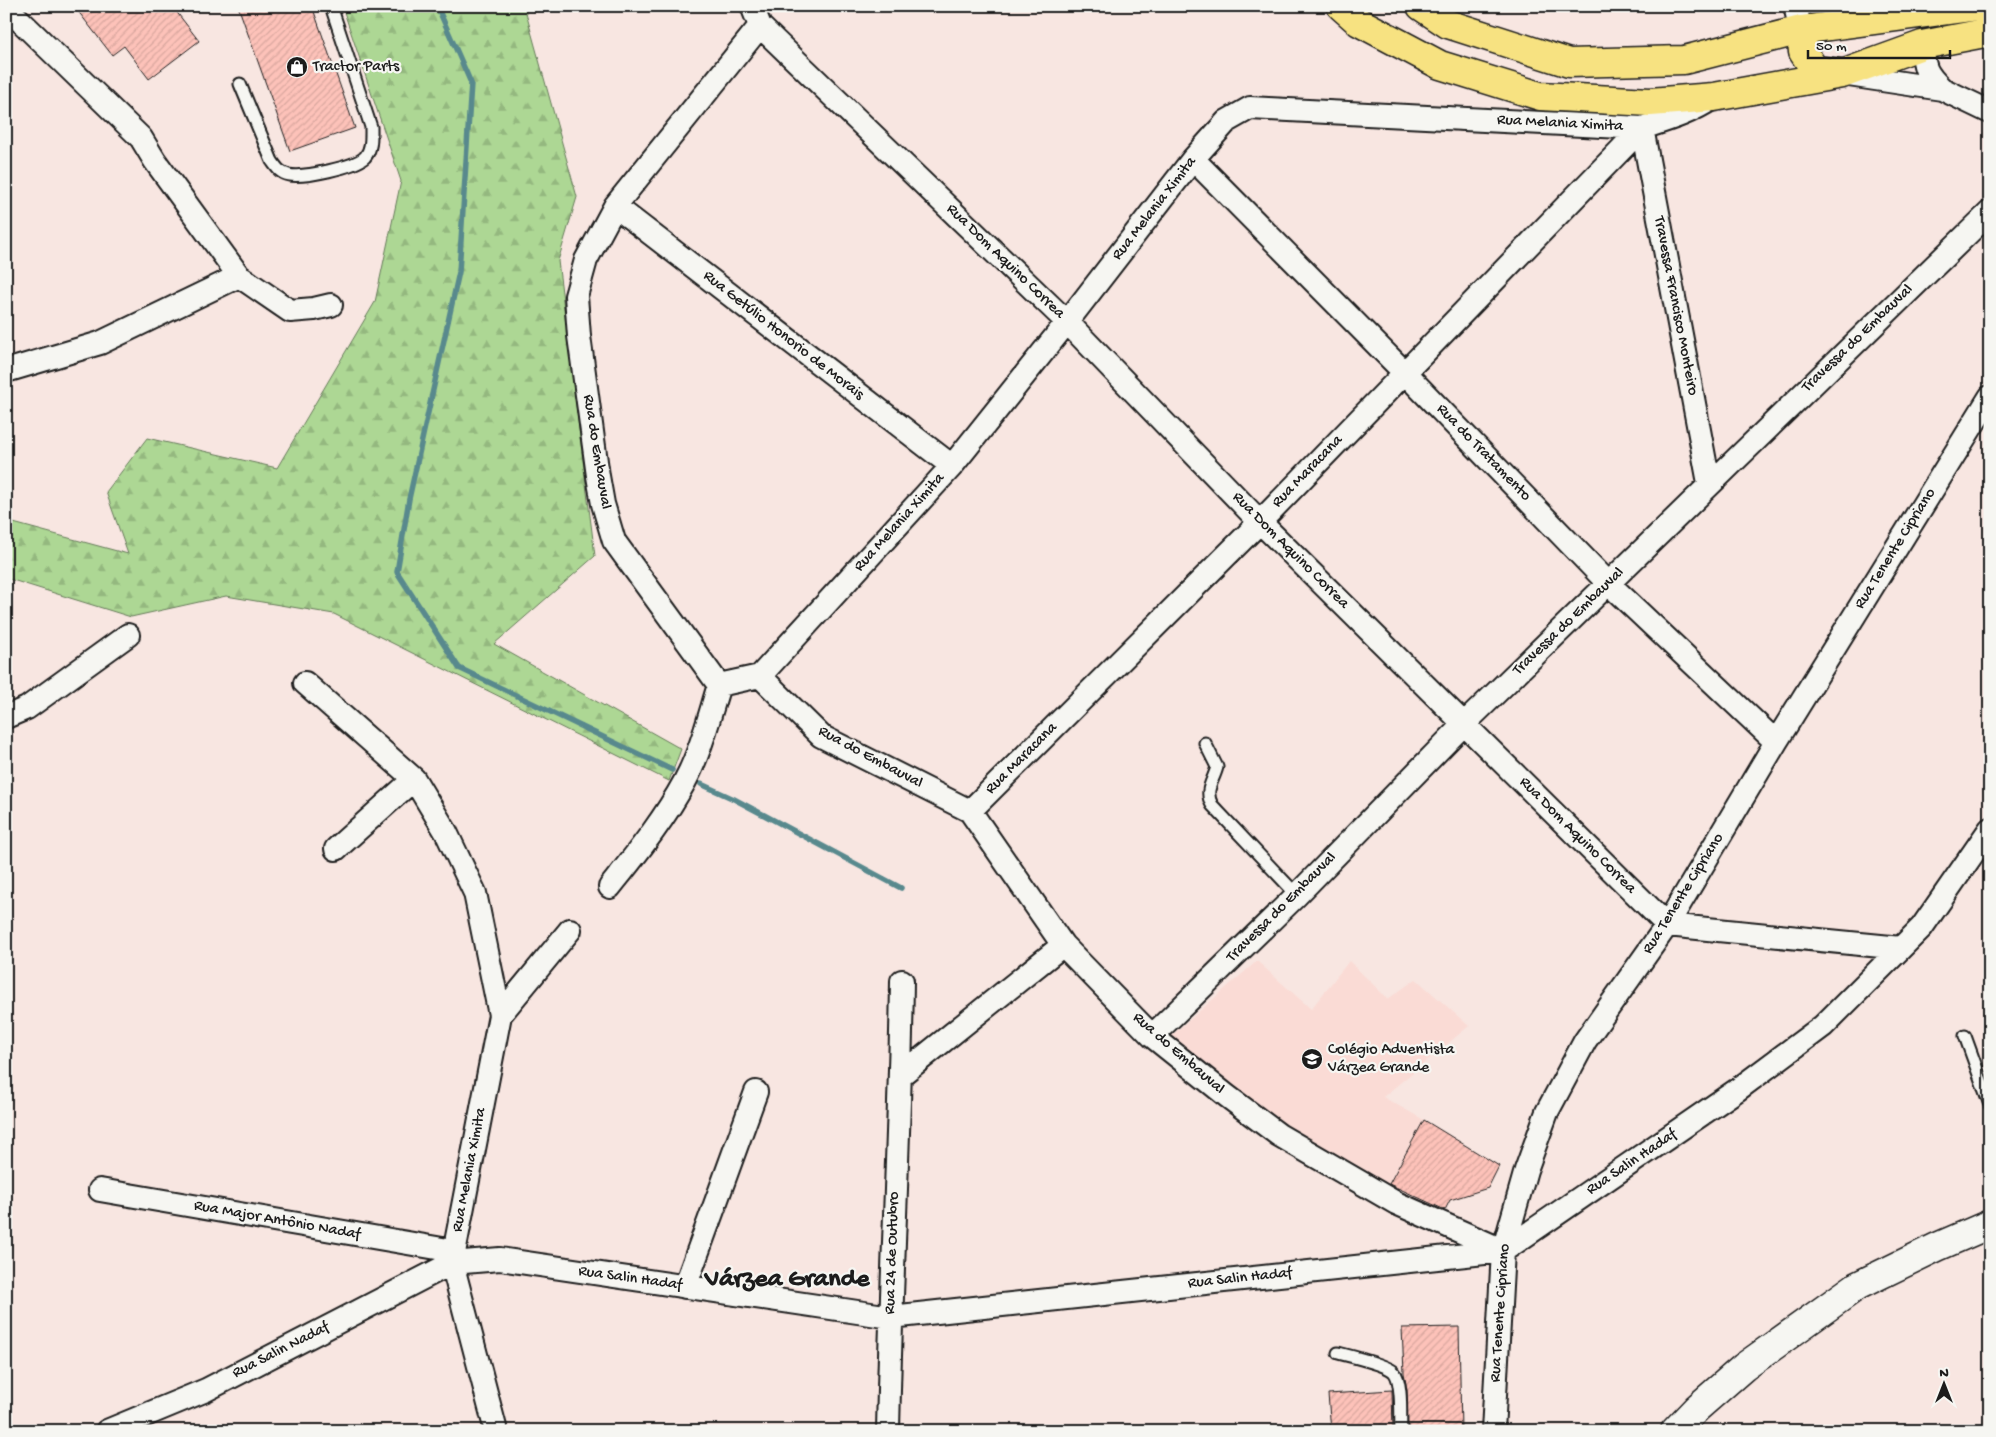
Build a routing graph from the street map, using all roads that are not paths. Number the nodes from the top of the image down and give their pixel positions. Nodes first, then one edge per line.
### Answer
1 (330, 6) edge
2 (1341, 6) edge
3 (1421, 6) edge
4 (1979, 6) edge
5 (6, 8) edge
6 (756, 16) edge
7 (1798, 18) edge
8 (1990, 32) edge
9 (1922, 45) junction
10 (1842, 74) junction
11 (240, 84) dead end
12 (1942, 89) junction
13 (1714, 97) junction
14 (1990, 112) edge
15 (1642, 128) junction
16 (1193, 160) junction
17 (615, 206) junction
18 (1990, 212) edge
19 (239, 276) junction
20 (331, 304) dead end
21 (1067, 322) junction
22 (6, 370) edge
23 (1404, 372) junction
24 (1990, 397) edge
25 (952, 466) junction
26 (1709, 483) junction
27 (1260, 522) junction
28 (1609, 584) junction
29 (128, 635) dead end
30 (760, 676) junction
31 (305, 683) dead end
32 (719, 684) junction
33 (6, 717) edge
34 (1464, 724) junction
35 (1776, 742) junction
36 (1205, 743) dead end
37 (414, 779) junction
38 (970, 811) junction
39 (1990, 829) edge
40 (336, 848) dead end
41 (610, 887) dead end
42 (1297, 895) junction
43 (1667, 926) junction
44 (570, 930) dead end
45 (1064, 945) junction
46 (1901, 948) junction
47 (902, 981) dead end
48 (500, 1015) junction
49 (1152, 1036) junction
50 (1965, 1036) dead end
51 (901, 1075) junction
52 (756, 1092) dead end
53 (1990, 1105) edge
54 (100, 1190) dead end
55 (1990, 1224) edge
56 (1503, 1251) junction
57 (453, 1257) junction
58 (685, 1287) junction
59 (890, 1318) junction
60 (1338, 1353) dead end
61 (107, 1431) edge
62 (496, 1431) edge
63 (888, 1431) edge
64 (1401, 1431) edge
65 (1493, 1431) edge
66 (1675, 1431) edge

1 - 11 lane
2 - 13 main road
3 - 7 main road
4 - 7 main road
5 - 19 street
6 - 17 street, Rua do Embauval
6 - 21 street, Rua Dom Aquino Correa
7 - 10 main road
8 - 9 main road
9 - 10 main road
9 - 12 street
10 - 12 street
10 - 13 main road
12 - 14 street
13 - 15 street, Rua Melania Ximita
15 - 16 street, Rua Melania Ximita
15 - 23 street, Rua Maracana
15 - 26 street, Travessa Francisco Monteiro
16 - 21 street, Rua Melania Ximita
16 - 23 street, Rua do Tratamento
17 - 25 street, Rua Getúlio Honorio de Morais
17 - 32 street, Rua do Embauval
18 - 26 street, Travessa do Embauval
19 - 20 street
19 - 22 street
21 - 25 street, Rua Melania Ximita
21 - 27 street, Rua Dom Aquino Correa
23 - 27 street, Rua Maracana
23 - 28 street, Rua do Tratamento
24 - 35 street, Rua Tenente Cipriano
25 - 30 street, Rua Melania Ximita
26 - 28 street, Travessa do Embauval
27 - 34 street, Rua Dom Aquino Correa
27 - 38 street, Rua Maracana
28 - 34 street, Travessa do Embauval
28 - 35 street, Rua do Tratamento
29 - 33 street
30 - 32 street
30 - 38 street, Rua do Embauval
31 - 37 street
32 - 41 street
34 - 42 street, Travessa do Embauval
34 - 43 street, Rua Dom Aquino Correa
35 - 43 street, Rua Tenente Cipriano
36 - 42 lane
37 - 40 street
37 - 48 street
38 - 45 street, Rua do Embauval
39 - 46 street, Rua Salin Hadaf
42 - 49 street, Travessa do Embauval
43 - 46 street
43 - 56 street, Rua Tenente Cipriano
44 - 48 street, Rua Melania Ximita
45 - 49 street, Rua do Embauval
45 - 51 street
46 - 56 street, Rua Salin Hadaf
47 - 51 street, Rua 24 de Outubro
48 - 57 street, Rua Melania Ximita
49 - 56 street, Rua do Embauval
50 - 53 lane
51 - 59 street, Rua 24 de Outubro
52 - 58 street
54 - 57 street, Rua Major Antônio Nadaf
55 - 66 main road
56 - 59 street, Rua Salin Hadaf
56 - 65 street, Rua Tenente Cipriano
57 - 58 street, Rua Salin Hadaf
57 - 61 street, Rua Salin Nadaf
57 - 62 street, Rua Melania Ximita
58 - 59 street, Rua Salin Hadaf
59 - 63 street, Rua 24 de Outubro
60 - 64 lane

